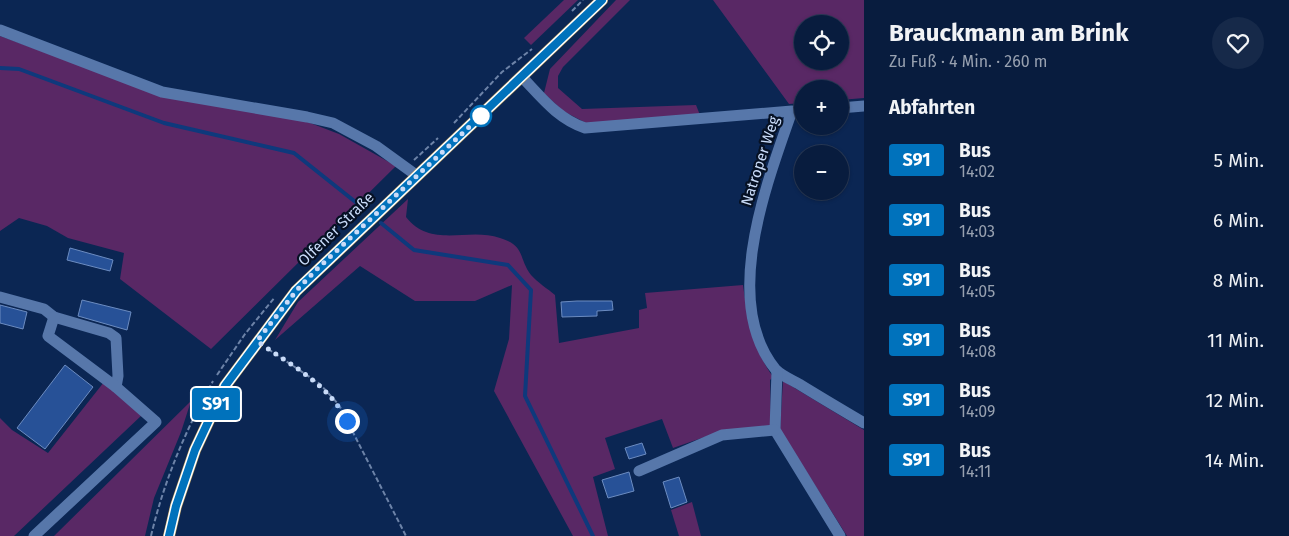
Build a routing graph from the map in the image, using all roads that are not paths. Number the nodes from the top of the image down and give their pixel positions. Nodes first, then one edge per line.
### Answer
1 (602, 0) edge
2 (0, 30) edge
3 (522, 77) junction
4 (864, 106) edge
5 (849, 107) edge
6 (794, 110) edge
7 (794, 118) edge
8 (416, 175) junction
9 (0, 296) edge
10 (54, 316) junction
11 (777, 371) junction
12 (116, 387) junction
13 (864, 423) edge
14 (775, 430) junction
15 (638, 471) dead end
16 (34, 536) edge
17 (169, 536) edge
18 (840, 536) edge

1 - 3 main road, Olfener Straße
2 - 8 street
3 - 6 street, Natroper Weg
3 - 8 main road, Olfener Straße
4 - 5 street
7 - 11 street, Natroper Weg
8 - 17 main road, Olfener Straße
9 - 10 street
10 - 12 street
10 - 12 street
11 - 13 street, Natroper Weg
11 - 14 street
12 - 16 street
14 - 15 street
14 - 18 street

